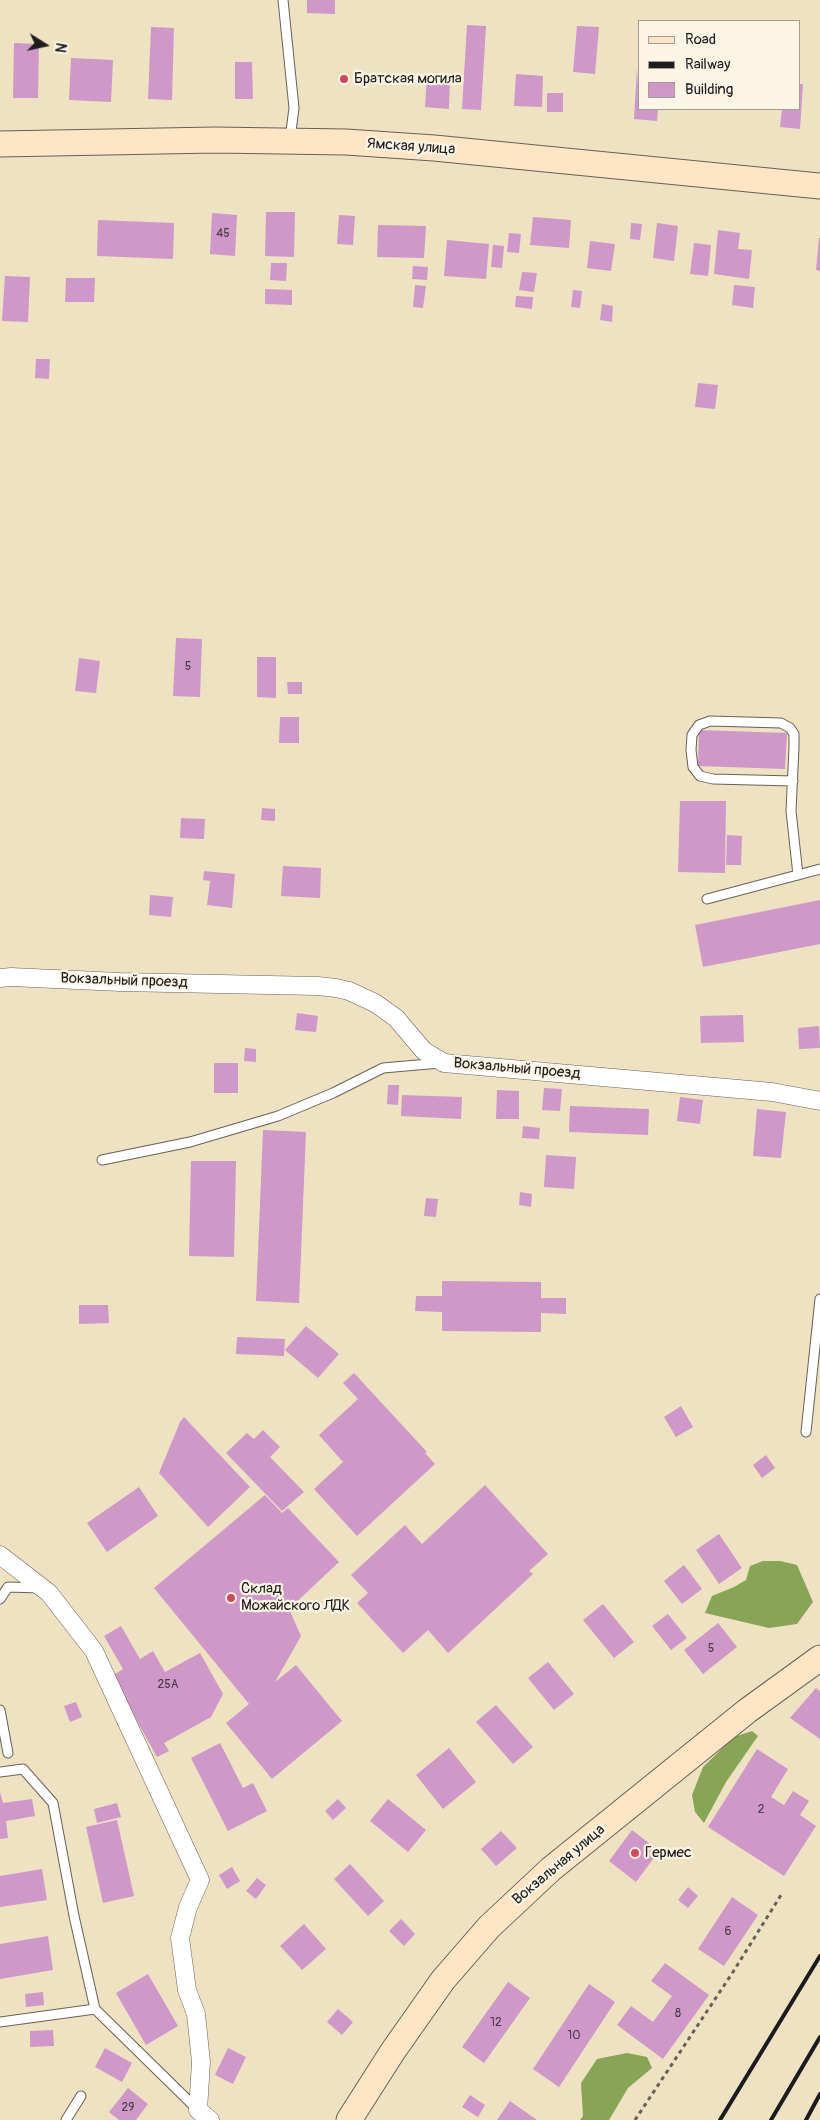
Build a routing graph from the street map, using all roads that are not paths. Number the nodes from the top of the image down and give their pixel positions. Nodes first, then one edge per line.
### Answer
1 (283, 0) edge
2 (290, 140) junction
3 (0, 144) edge
4 (820, 186) edge
5 (793, 781) junction
6 (820, 869) edge
7 (798, 875) junction
8 (707, 899) dead end
9 (0, 978) edge
10 (444, 1063) junction
11 (820, 1100) edge
12 (102, 1160) dead end
13 (820, 1300) edge
14 (806, 1432) dead end
15 (0, 1555) edge
16 (42, 1588) junction
17 (0, 1599) edge
18 (820, 1658) edge
19 (0, 1710) edge
20 (8, 1754) dead end
21 (0, 1772) edge
22 (95, 2009) junction
23 (0, 2022) edge
24 (81, 2096) dead end
25 (204, 2115) edge
26 (66, 2120) edge
27 (349, 2120) edge

1 - 2 lane
2 - 3 main road, Ямская улица
2 - 4 main road, Ямская улица
5 - 5 lane
5 - 7 lane
6 - 7 lane
7 - 8 lane
9 - 10 street, Вокзальный проезд
10 - 11 street, Вокзальный проезд
10 - 12 lane
13 - 14 lane
15 - 16 street
16 - 17 lane
16 - 25 street
18 - 27 main road, Вокзальная улица
19 - 20 lane
21 - 22 lane
22 - 23 lane
22 - 25 lane
24 - 26 lane

